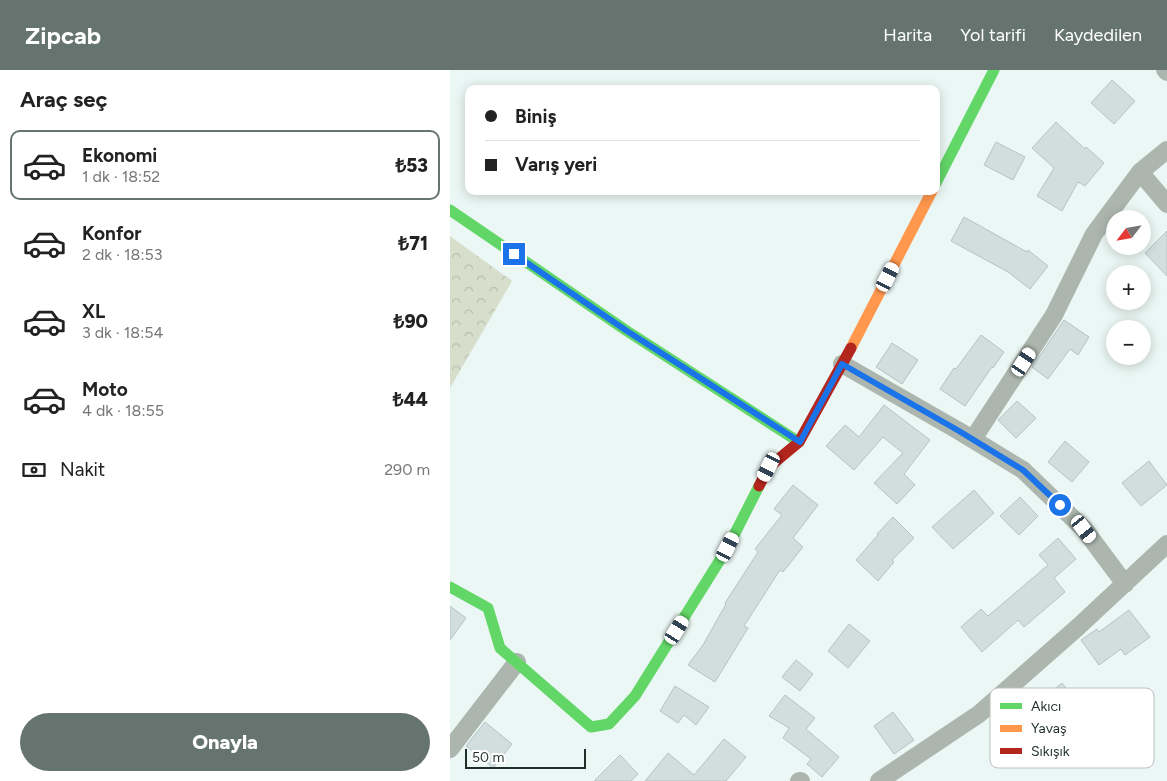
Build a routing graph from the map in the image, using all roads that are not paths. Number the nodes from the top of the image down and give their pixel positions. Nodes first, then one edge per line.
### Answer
1 (994, 70) edge
2 (1167, 150) edge
3 (1140, 172) junction
4 (940, 175) edge
5 (930, 195) edge
6 (1167, 204) edge
7 (450, 210) edge
8 (842, 364) junction
9 (973, 439) junction
10 (800, 442) junction
11 (1167, 544) edge
12 (1125, 584) junction
13 (450, 587) edge
14 (517, 662) junction
15 (1009, 688) edge
16 (990, 704) edge
17 (450, 749) edge
18 (879, 781) edge

1 - 4 street
2 - 3 street
3 - 6 street
3 - 9 street
5 - 8 street
7 - 10 street
8 - 9 street
8 - 10 street
9 - 12 street
10 - 14 street
11 - 12 street
12 - 15 street
13 - 14 street
14 - 17 street
16 - 18 street

